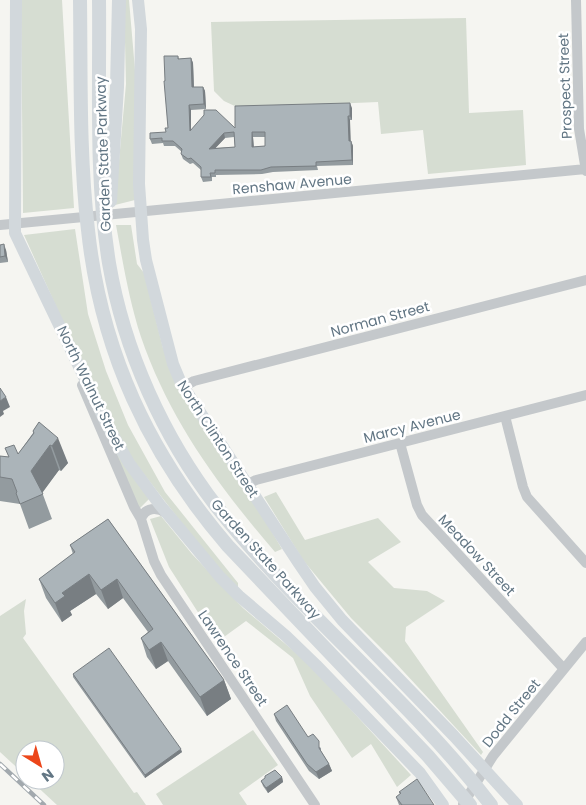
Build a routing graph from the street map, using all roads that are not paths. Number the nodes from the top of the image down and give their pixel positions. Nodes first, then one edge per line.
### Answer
1 (16, 0) edge
2 (71, 0) edge
3 (80, 0) edge
4 (99, 0) edge
5 (119, 0) edge
6 (138, 0) edge
7 (144, 0) edge
8 (576, 0) edge
9 (581, 17) edge
10 (141, 29) junction
11 (82, 106) junction
12 (583, 138) edge
13 (586, 170) edge
14 (140, 212) junction
15 (14, 224) junction
16 (0, 225) edge
17 (107, 249) junction
18 (586, 280) edge
19 (60, 327) junction
20 (183, 387) junction
21 (586, 395) edge
22 (504, 416) junction
23 (400, 443) junction
24 (246, 485) junction
25 (166, 514) junction
26 (141, 520) junction
27 (586, 563) edge
28 (586, 642) edge
29 (564, 669) junction
30 (484, 768) junction
31 (488, 800) edge
32 (315, 805) edge
33 (443, 805) edge
34 (462, 805) edge
35 (470, 805) edge
36 (517, 805) edge

1 - 15 main road, North Walnut Street
2 - 11 highway
3 - 11 highway, Garden State Parkway
4 - 17 highway, Garden State Parkway
5 - 17 highway
6 - 10 main road
7 - 10 street, North Clinton Street
8 - 9 street, Prospect Street
9 - 12 street, Prospect Street
10 - 14 main road, North Clinton Street
11 - 35 highway, Garden State Parkway
12 - 13 street, Prospect Street
13 - 14 street, Renshaw Avenue
14 - 15 street, Renshaw Avenue
14 - 20 main road, North Clinton Street
15 - 16 street, Renshaw Avenue
15 - 19 main road, North Walnut Street
17 - 31 highway, Garden State Parkway
18 - 20 street, Norman Street
19 - 25 main road, North Walnut Street
19 - 26 street, Lawrence Street
20 - 24 main road, North Clinton Street
21 - 22 street, Marcy Avenue
22 - 23 street, Marcy Avenue
22 - 27 street
23 - 24 street, Marcy Avenue
23 - 29 street, Meadow Street
24 - 30 main road, North Clinton Street
25 - 26 street
25 - 33 main road, North Walnut Street
26 - 32 street, Lawrence Street
28 - 29 street, Dodd Street
29 - 30 street, Dodd Street
30 - 34 street, Dodd Street
30 - 36 main road, North Clinton Street

